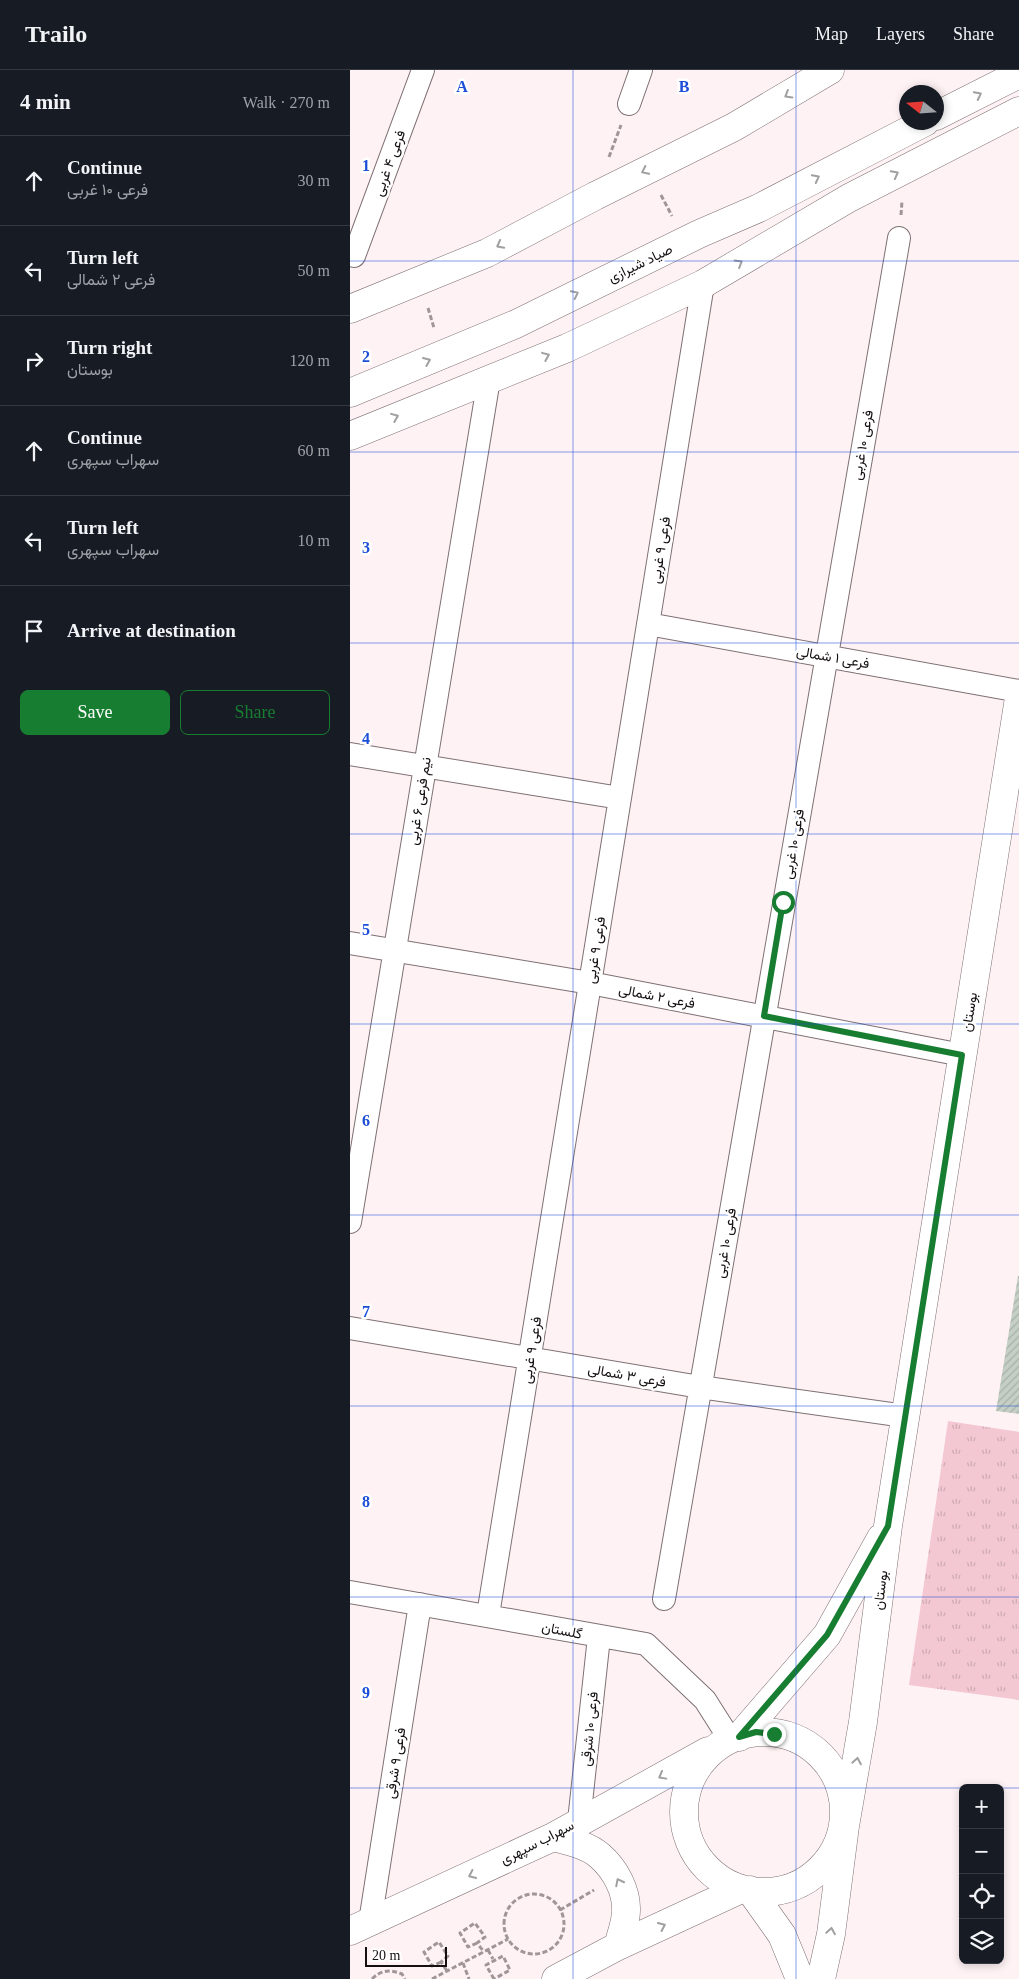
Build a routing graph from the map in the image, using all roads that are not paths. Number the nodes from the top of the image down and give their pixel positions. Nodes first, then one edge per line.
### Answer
1 (423, 70) edge
2 (641, 70) edge
3 (830, 70) edge
4 (1019, 74) edge
5 (629, 104) road end
6 (1019, 110) edge
7 (944, 112) edge
8 (909, 130) edge
9 (898, 136) junction
10 (849, 198) junction
11 (759, 208) junction
12 (899, 238) dead end
13 (354, 256) dead end
14 (703, 284) junction
15 (350, 309) edge
16 (489, 380) junction
17 (350, 393) edge
18 (350, 436) edge
19 (648, 624) junction
20 (825, 656) junction
21 (1019, 691) edge
22 (1019, 698) edge
23 (350, 754) edge
24 (425, 766) junction
25 (620, 798) junction
26 (350, 943) edge
27 (395, 951) junction
28 (590, 983) junction
29 (764, 1016) junction
30 (962, 1055) junction
31 (350, 1222) edge
32 (350, 1328) edge
33 (529, 1358) junction
34 (700, 1387) junction
35 (905, 1416) junction
36 (888, 1526) junction
37 (350, 1592) edge
38 (664, 1599) dead end
39 (420, 1604) junction
40 (488, 1615) junction
41 (599, 1637) junction
42 (730, 1741) junction
43 (579, 1820) junction
44 (845, 1826) junction
45 (553, 1837) junction
46 (745, 1890) junction
47 (360, 1927) edge
48 (618, 1946) junction
49 (580, 1972) edge
50 (556, 1979) edge
51 (800, 1979) edge
52 (821, 1979) edge

1 - 13 street, فرعی ۴ غربی
2 - 5 street
3 -> 15 main road
7 -> 4 main road
10 -> 6 main road
8 - 9 main road, صیاد شیرازی
9 - 10 main road
11 -> 9 main road, صیاد شیرازی
10 - 11 main road
14 -> 10 main road
17 -> 11 main road, صیاد شیرازی
12 - 20 street, فرعی ۱۰ غربی
16 -> 14 main road
14 - 19 street, فرعی ۹ غربی
18 -> 16 main road
16 - 24 street, نیم فرعی ۶ غربی
19 - 20 street, فرعی ۱ شمالی
19 - 25 street, فرعی ۹ غربی
20 - 21 street, فرعی ۱ شمالی
20 - 29 street, فرعی ۱۰ غربی
22 - 30 main road, بوستان
23 - 24 street
24 - 25 street
24 - 27 street, نیم فرعی ۶ غربی
25 - 28 street, فرعی ۹ غربی
26 - 27 street, فرعی ۲ شمالی
27 - 28 street, فرعی ۲ شمالی
27 - 31 street, نیم فرعی ۶ غربی
28 - 29 street, فرعی ۲ شمالی
28 - 33 street, فرعی ۹ غربی
29 - 30 street, فرعی ۲ شمالی
29 - 34 street, فرعی ۱۰ غربی
30 - 35 main road, بوستان
32 - 33 street, فرعی ۳ شمالی
33 - 34 street, فرعی ۳ شمالی
33 - 40 street, فرعی ۹ غربی
34 - 35 street, فرعی ۳ شمالی
34 - 38 street, فرعی ۱۰ غربی
35 - 36 main road, بوستان
36 - 42 main road, سهراب سپهری
44 -> 36 main road, بوستان
37 - 39 street, گلستان
39 - 40 street, گلستان
39 - 47 street, فرعی ۹ شرقی
40 - 41 street, گلستان
41 - 42 street, گلستان
41 - 43 street, فرعی ۱۰ شرقی
42 -> 43 main road, سهراب سپهری
42 - 44 main road, سهراب سپهری
42 - 46 main road, سهراب سپهری
43 - 45 main road, سهراب سپهری
44 - 46 main road, سهراب سپهری
52 -> 44 main road, بوستان
45 -> 47 main road, سهراب سپهری
48 -> 45 main road
48 -> 46 main road, سهراب سپهری
46 - 51 main road
48 - 49 main road, سهراب سپهری
49 - 50 main road, سهراب سپهری

